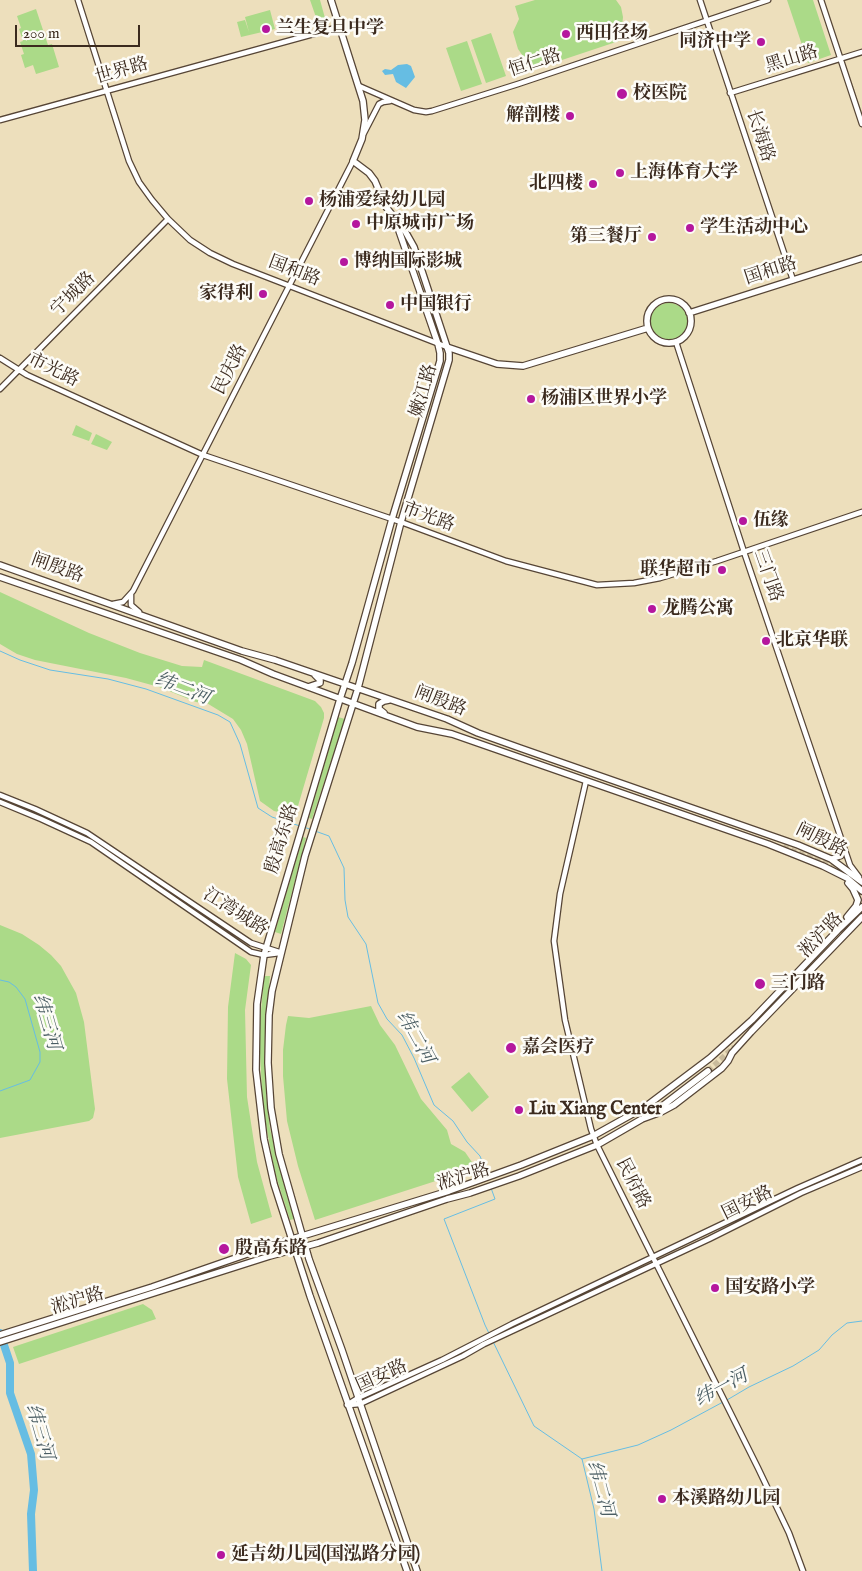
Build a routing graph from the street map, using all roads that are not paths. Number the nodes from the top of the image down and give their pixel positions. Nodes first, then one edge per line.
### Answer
1 (78, 0) edge
2 (331, 0) edge
3 (700, 0) edge
4 (768, 0) edge
5 (821, 0) edge
6 (707, 20) junction
7 (339, 27) junction
8 (862, 52) edge
9 (841, 59) junction
10 (359, 86) junction
11 (108, 90) junction
12 (730, 94) junction
13 (396, 102) junction
14 (0, 120) edge
15 (862, 124) edge
16 (362, 139) junction
17 (352, 161) junction
18 (393, 217) junction
19 (168, 219) junction
20 (862, 258) edge
21 (793, 280) junction
22 (290, 286) junction
23 (690, 314) junction
24 (648, 328) junction
25 (676, 342) junction
26 (438, 344) junction
27 (447, 347) junction
28 (0, 358) edge
29 (18, 370) junction
30 (0, 390) edge
31 (203, 455) junction
32 (862, 512) edge
33 (392, 520) junction
34 (401, 522) junction
35 (744, 552) junction
36 (0, 564) edge
37 (0, 577) edge
38 (133, 591) junction
39 (109, 603) junction
40 (146, 616) junction
41 (307, 671) junction
42 (345, 684) junction
43 (306, 687) junction
44 (358, 688) junction
45 (340, 699) junction
46 (392, 700) junction
47 (353, 704) junction
48 (386, 715) junction
49 (550, 759) junction
50 (552, 770) junction
51 (586, 782) junction
52 (622, 785) junction
53 (0, 795) edge
54 (627, 795) junction
55 (669, 800) junction
56 (0, 802) edge
57 (698, 820) junction
58 (844, 845) junction
59 (831, 859) junction
60 (840, 866) junction
61 (854, 872) junction
62 (839, 874) junction
63 (862, 878) edge
64 (862, 882) edge
65 (862, 891) edge
66 (861, 909) edge
67 (862, 917) edge
68 (838, 930) junction
69 (266, 948) junction
70 (280, 952) junction
71 (264, 955) junction
72 (634, 1114) junction
73 (642, 1119) junction
74 (593, 1136) junction
75 (597, 1145) junction
76 (862, 1160) edge
77 (862, 1167) edge
78 (302, 1236) junction
79 (291, 1239) junction
80 (306, 1246) junction
81 (295, 1249) junction
82 (653, 1257) junction
83 (656, 1263) junction
84 (500, 1333) junction
85 (0, 1335) edge
86 (0, 1342) edge
87 (359, 1401) junction
88 (347, 1405) junction
89 (407, 1571) edge
90 (417, 1571) edge
91 (803, 1571) edge

1 - 11 street, 国和路
2 - 7 main road
3 - 6 street, 长海路
4 - 6 street, 恒仁路
5 - 9 street
6 - 12 street, 长海路
6 - 13 street, 恒仁路
7 - 10 main road
7 - 11 street, 世界路
8 - 9 street, 黑山路
9 - 12 street, 黑山路
9 - 15 street
10 - 13 street, 恒仁路
10 - 16 main road
11 - 14 street, 世界路
11 - 19 street, 国和路
12 - 21 street, 长海路
13 - 16 street
16 - 17 main road
17 - 18 main road, 嫩江路
17 - 22 street, 民庆路
18 - 26 main road, 嫩江路
18 - 27 main road, 嫩江路
19 - 22 street, 国和路
19 - 29 street, 宁城路
20 - 21 main road, 国和路
21 - 23 main road, 国和路
22 - 26 street, 国和路
22 - 31 street, 民庆路
23 - 24 main road
23 - 25 main road
24 - 25 main road
24 - 27 main road, 国和路
25 - 35 street, 三门路
26 - 27 street, 国和路
26 - 33 main road, 嫩江路
27 - 34 main road, 嫩江路
28 - 29 street, 市光路
29 - 30 street, 宁城路
29 - 31 street, 市光路
31 - 33 street, 市光路
31 - 38 street, 民庆路
32 - 35 street, 市光路
33 - 34 street, 市光路
33 - 42 main road, 殷高东路
34 - 35 street, 市光路
34 - 44 main road, 殷高东路
35 - 58 street, 三门路
36 - 39 main road, 闸殷路
37 - 43 main road, 闸殷路
38 - 39 street
38 - 40 street
39 - 40 main road, 闸殷路
40 - 41 main road, 闸殷路
41 - 42 main road, 闸殷路
41 - 43 main road
42 - 44 main road, 闸殷路
42 - 45 main road, 殷高东路
43 - 45 main road, 闸殷路
44 - 46 main road, 闸殷路
44 - 47 main road, 殷高东路
45 - 47 main road, 闸殷路
45 - 69 main road, 殷高东路
46 - 48 main road
46 - 49 main road, 闸殷路
47 - 48 main road, 闸殷路
47 - 70 main road, 殷高东路
48 - 50 main road, 闸殷路
49 - 50 main road
49 - 52 main road, 闸殷路
50 - 51 main road, 闸殷路
51 - 54 main road, 闸殷路
51 - 74 street, 民府路
52 - 54 main road
52 - 55 main road, 闸殷路
53 - 69 street, 江湾城路
54 - 57 main road, 闸殷路
55 - 57 main road
55 - 59 main road, 闸殷路
56 - 71 street, 江湾城路
57 - 62 main road, 闸殷路
58 - 59 street
58 - 61 street, 三门路
59 - 60 main road, 闸殷路
60 - 61 main road
60 - 64 main road, 闸殷路
61 - 63 main road
61 - 64 street, 三门路
62 - 65 main road, 闸殷路
62 - 68 main road
66 - 68 main road, 淞沪路
67 - 73 main road, 淞沪路
68 - 72 main road, 淞沪路
69 - 70 street, 江湾城路
69 - 71 main road, 殷高东路
70 - 71 street, 江湾城路
70 - 78 main road, 殷高东路
71 - 79 main road, 殷高东路
72 - 73 main road
72 - 74 main road, 淞沪路
73 - 75 main road, 淞沪路
74 - 75 street, 民府路
74 - 78 main road, 淞沪路
75 - 80 main road, 淞沪路
75 - 82 street, 民府路
76 - 82 street, 国安路
77 - 83 street, 国安路
78 - 79 main road, 淞沪路
78 - 80 main road, 殷高东路
79 - 81 main road, 殷高东路
79 - 85 main road, 淞沪路
80 - 81 main road, 淞沪路
80 - 87 main road, 殷高东路
81 - 86 main road, 淞沪路
81 - 88 main road, 殷高东路
82 - 83 street, 民府路
82 - 84 street, 国安路
83 - 84 street, 国安路
83 - 91 street, 民府路
84 - 87 street, 国安路
87 - 88 street, 国安路
87 - 90 main road, 殷高东路
88 - 89 main road, 殷高东路

